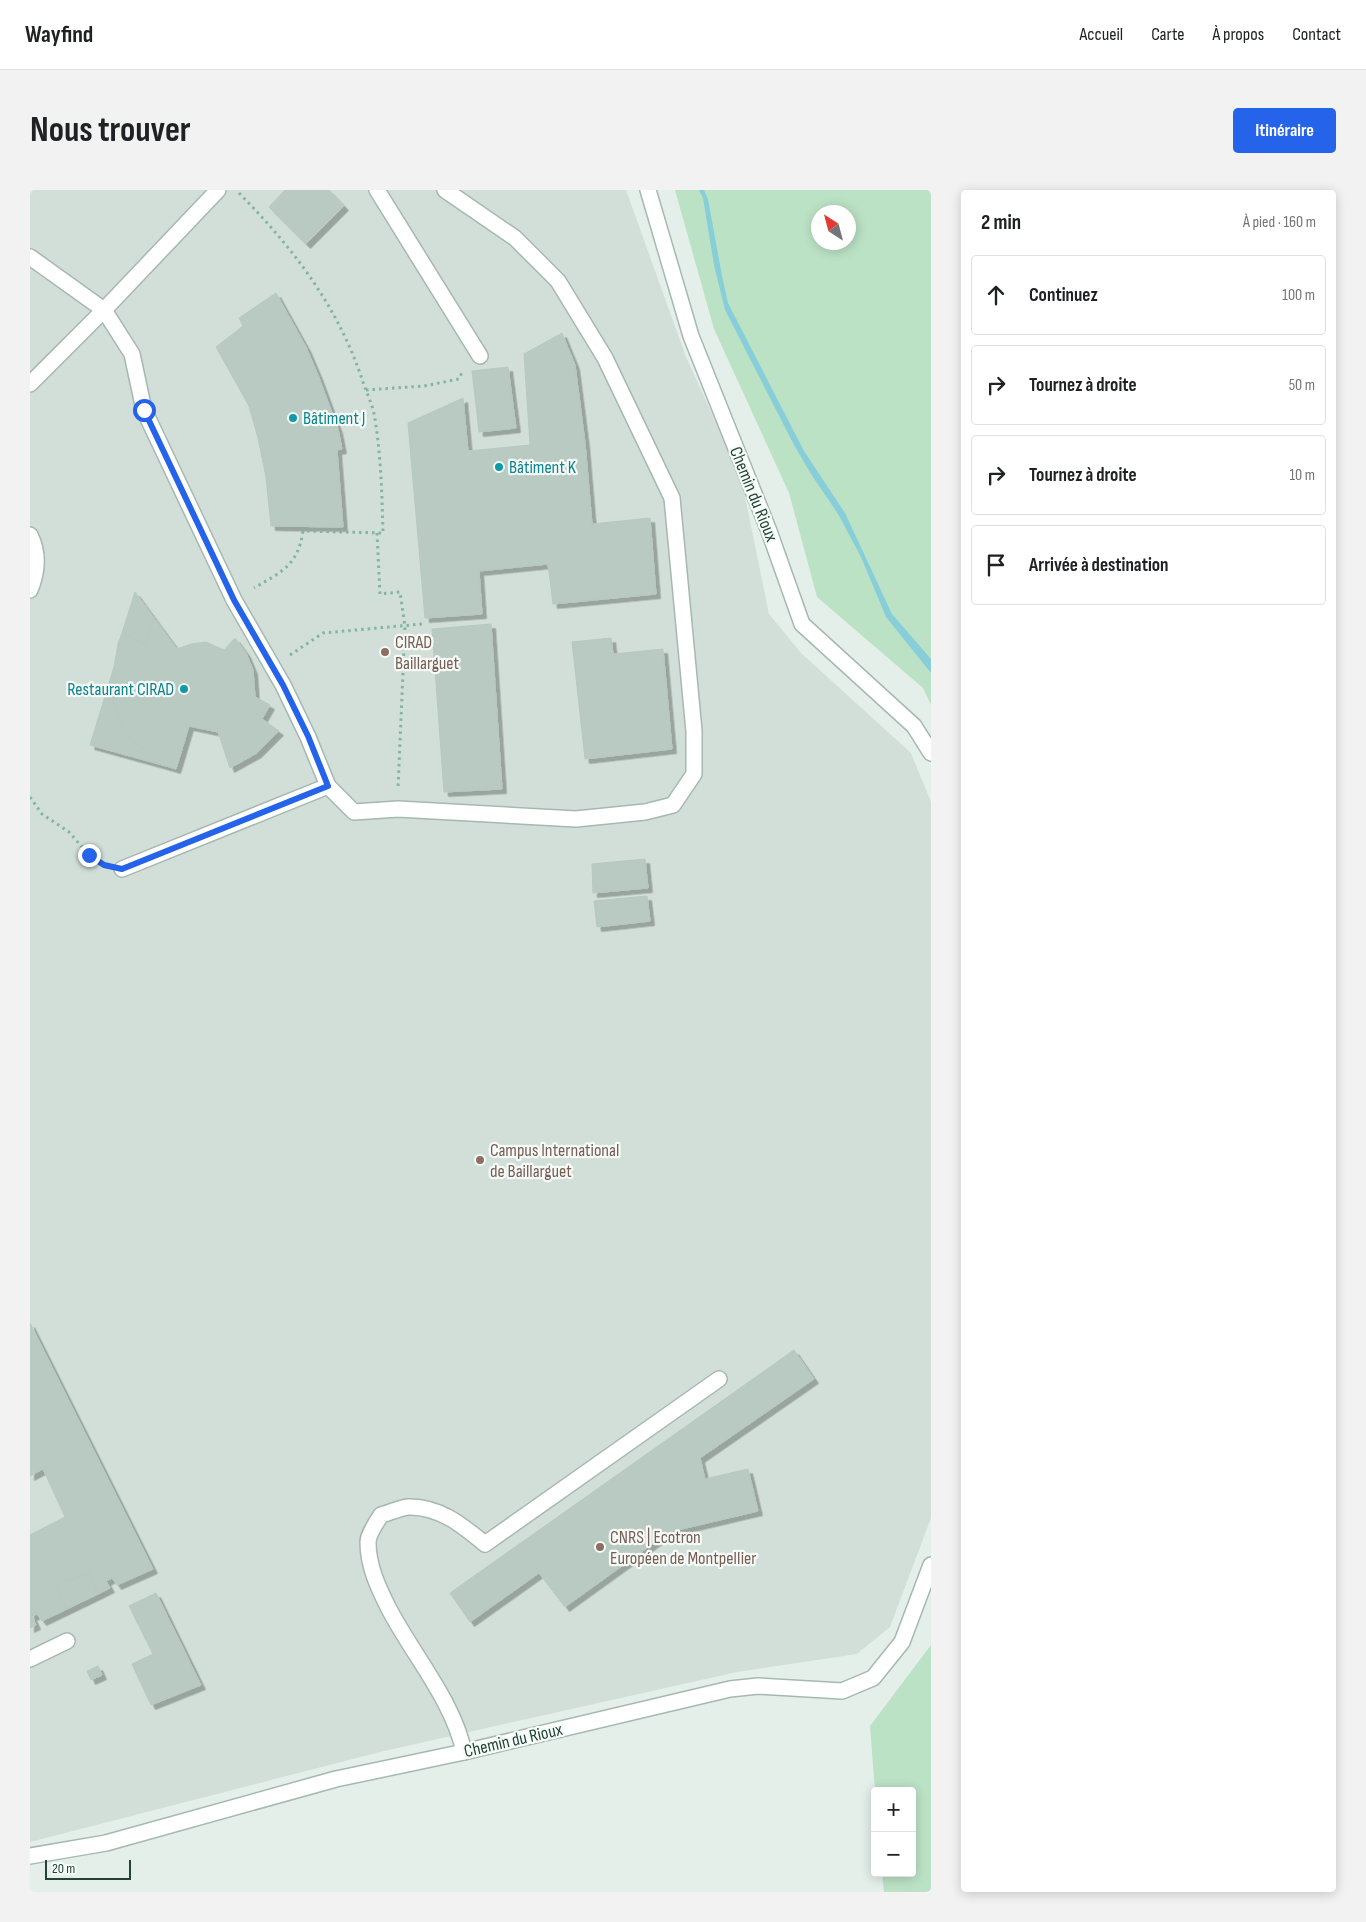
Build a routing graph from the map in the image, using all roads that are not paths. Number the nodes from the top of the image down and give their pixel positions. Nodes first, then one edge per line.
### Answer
1 (218, 190) edge
2 (378, 190) edge
3 (445, 190) edge
4 (648, 190) edge
5 (30, 257) edge
6 (104, 310) junction
7 (480, 356) road end
8 (30, 384) edge
9 (30, 535) edge
10 (30, 590) edge
11 (931, 753) edge
12 (328, 786) junction
13 (122, 869) road end
14 (720, 1379) dead end
15 (931, 1564) edge
16 (67, 1641) dead end
17 (30, 1659) edge
18 (464, 1752) junction
19 (30, 1856) edge

1 - 6 street
2 - 7 street
3 - 12 street
4 - 11 street, Chemin du Rioux
5 - 6 street
6 - 8 street
6 - 12 street
9 - 10 street
12 - 13 street
14 - 18 street
15 - 18 street, Chemin du Rioux
16 - 17 street
18 - 19 street, Chemin du Rioux

